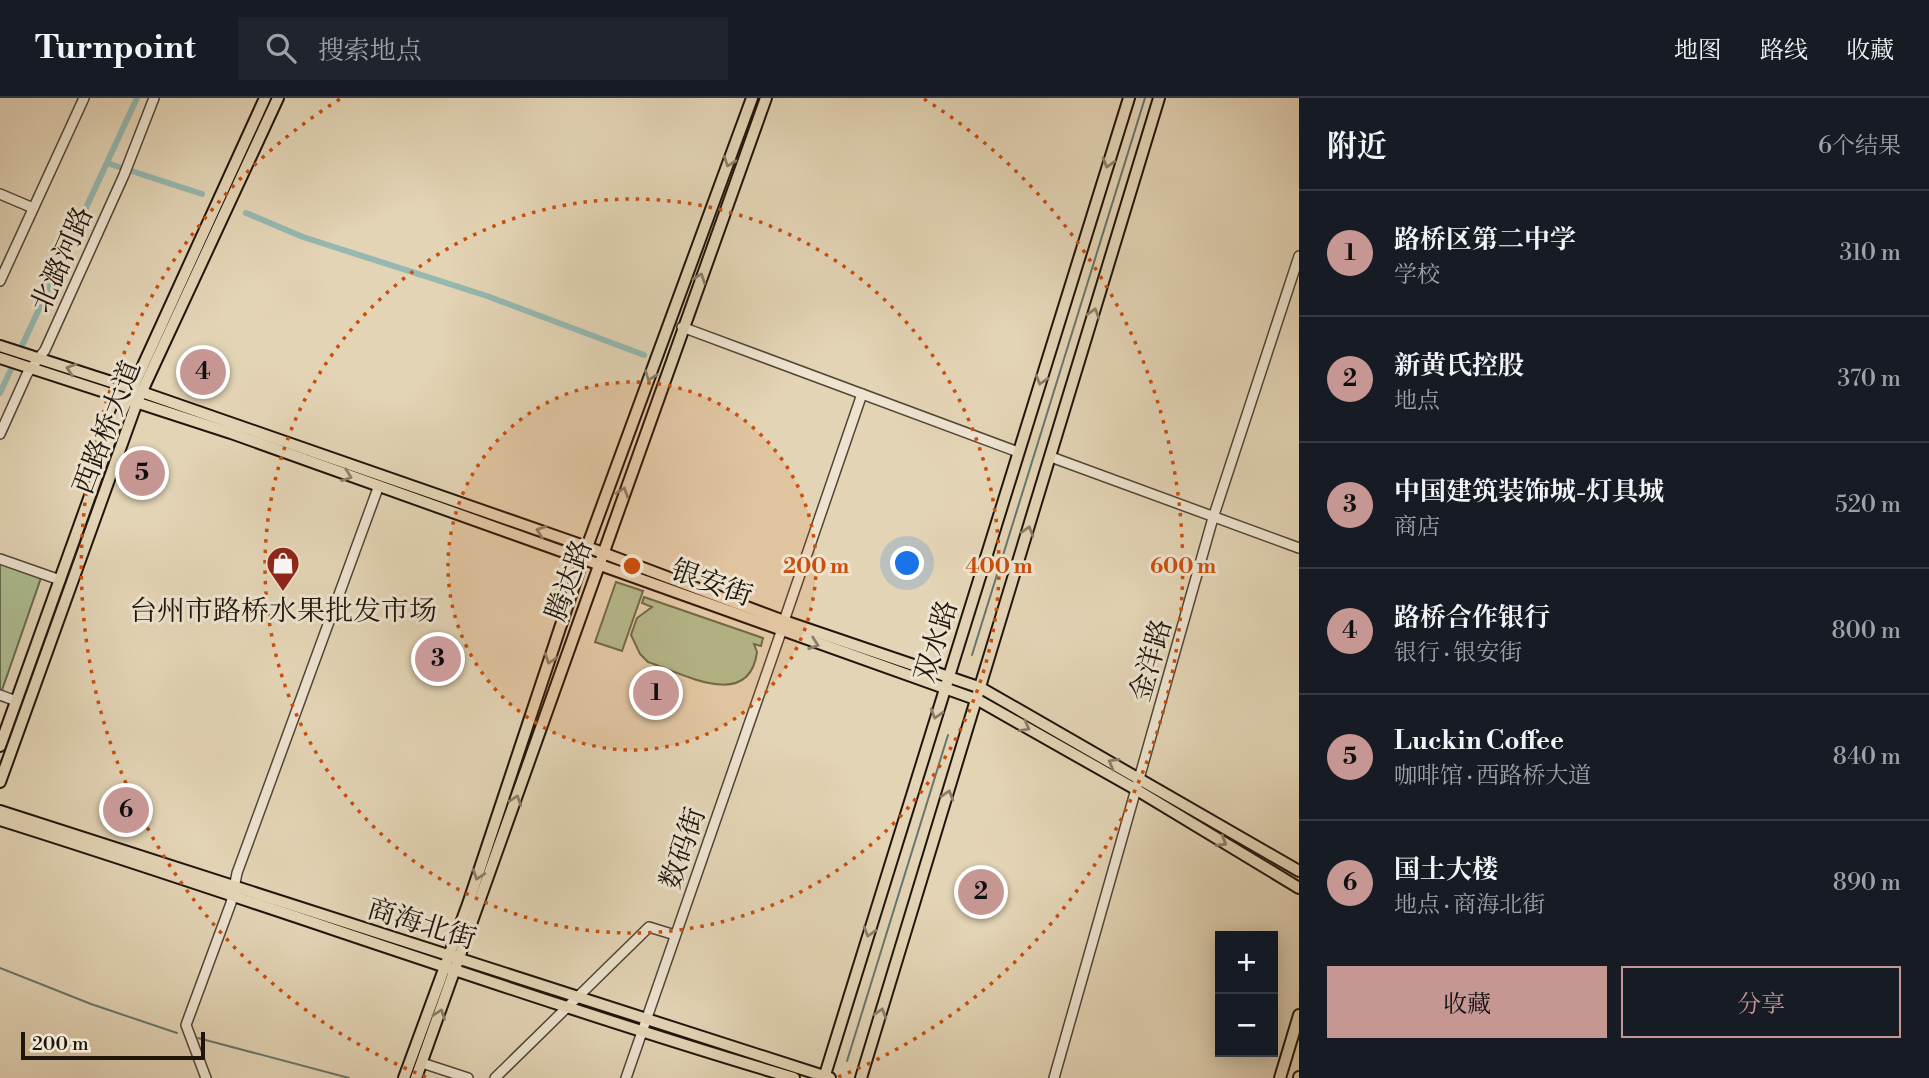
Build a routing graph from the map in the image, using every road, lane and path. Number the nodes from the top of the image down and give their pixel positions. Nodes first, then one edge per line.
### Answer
1 (84, 98) edge
2 (154, 98) edge
3 (265, 98) edge
4 (278, 98) edge
5 (752, 98) edge
6 (766, 98) edge
7 (1129, 98) edge
8 (1159, 98) edge
9 (0, 194) edge
10 (33, 208) junction
11 (1299, 256) edge
12 (0, 281) edge
13 (682, 327) junction
14 (2, 353) edge
15 (32, 362) junction
16 (862, 394) junction
17 (135, 395) junction
18 (0, 434) edge
19 (1018, 452) junction
20 (1051, 457) junction
21 (378, 488) junction
22 (1213, 518) junction
23 (587, 547) junction
24 (1299, 548) edge
25 (602, 552) junction
26 (0, 559) edge
27 (583, 559) junction
28 (597, 564) junction
29 (60, 580) junction
30 (782, 626) junction
31 (946, 683) junction
32 (981, 688) junction
33 (0, 695) edge
34 (978, 700) junction
35 (16, 701) junction
36 (0, 746) edge
37 (0, 782) edge
38 (1139, 785) junction
39 (0, 811) edge
40 (0, 820) edge
41 (1299, 871) edge
42 (1299, 888) edge
43 (233, 892) junction
44 (675, 936) junction
45 (453, 961) junction
46 (578, 996) junction
47 (568, 1006) junction
48 (1299, 1015) edge
49 (647, 1018) junction
50 (642, 1033) junction
51 (422, 1063) junction
52 (827, 1077) edge
53 (206, 1078) edge
54 (404, 1078) edge
55 (416, 1078) edge
56 (468, 1078) edge
57 (495, 1078) edge
58 (626, 1078) edge
59 (794, 1078) edge
60 (861, 1078) edge
61 (1054, 1078) edge
62 (1280, 1078) edge

1 - 10 street
2 - 15 street, 北潞河路
3 - 17 main road, 西路桥大道
4 - 17 main road, 西路桥大道
5 -> 23 main road, 腾达路
13 -> 6 main road, 腾达路
7 -> 19 main road, 双水路
20 -> 8 main road, 双水路
9 - 10 street
10 - 12 street
11 - 22 street, 金洋路
13 - 16 street
25 -> 13 main road, 腾达路
14 - 15 main road, 银安街
15 - 17 main road, 银安街
15 - 18 street, 北潞河路
16 - 19 street
16 - 30 street, 数码街
17 -> 21 main road, 银安街
23 -> 17 main road, 银安街
17 - 29 main road, 西路桥大道
17 - 37 main road, 西路桥大道
19 - 31 main road, 双水路
20 - 22 street
32 -> 20 main road, 双水路
21 - 27 main road, 银安街
21 - 43 street
22 - 24 street
22 - 38 street, 金洋路
23 - 25 main road, 银安街
23 - 27 main road, 腾达路
25 - 28 main road, 腾达路
25 - 30 main road, 银安街
26 - 29 street
27 - 28 main road, 银安街
27 -> 45 main road, 腾达路
28 - 30 main road, 银安街
45 -> 28 main road, 腾达路
29 - 35 main road, 西路桥大道
30 - 31 main road, 银安街
30 - 44 street, 数码街
31 - 32 main road, 银安街
31 - 34 main road, 银安街
31 -> 52 main road, 双水路
32 - 34 main road, 双水路
38 -> 32 main road, 银安街
33 - 35 street
34 -> 38 main road, 银安街
60 -> 34 main road, 双水路
35 - 36 main road, 西路桥大道
38 - 41 main road, 银安街
38 -> 42 main road, 银安街
38 - 61 street, 金洋路
39 - 43 main road, 商海北街
40 - 43 main road, 商海北街
43 - 45 main road, 商海北街
43 - 53 street
44 - 46 street
44 - 49 street, 数码街
45 - 46 main road, 商海北街
45 - 47 main road, 商海北街
51 -> 45 main road, 腾达路
45 - 54 main road, 腾达路
46 - 47 street
46 - 49 main road, 商海北街
47 - 50 main road, 商海北街
47 - 57 street
48 - 62 main road
49 - 50 street, 数码街
49 - 52 main road, 商海北街
50 - 58 street, 数码街
50 - 59 main road, 商海北街
51 - 55 main road, 腾达路
51 - 56 street

